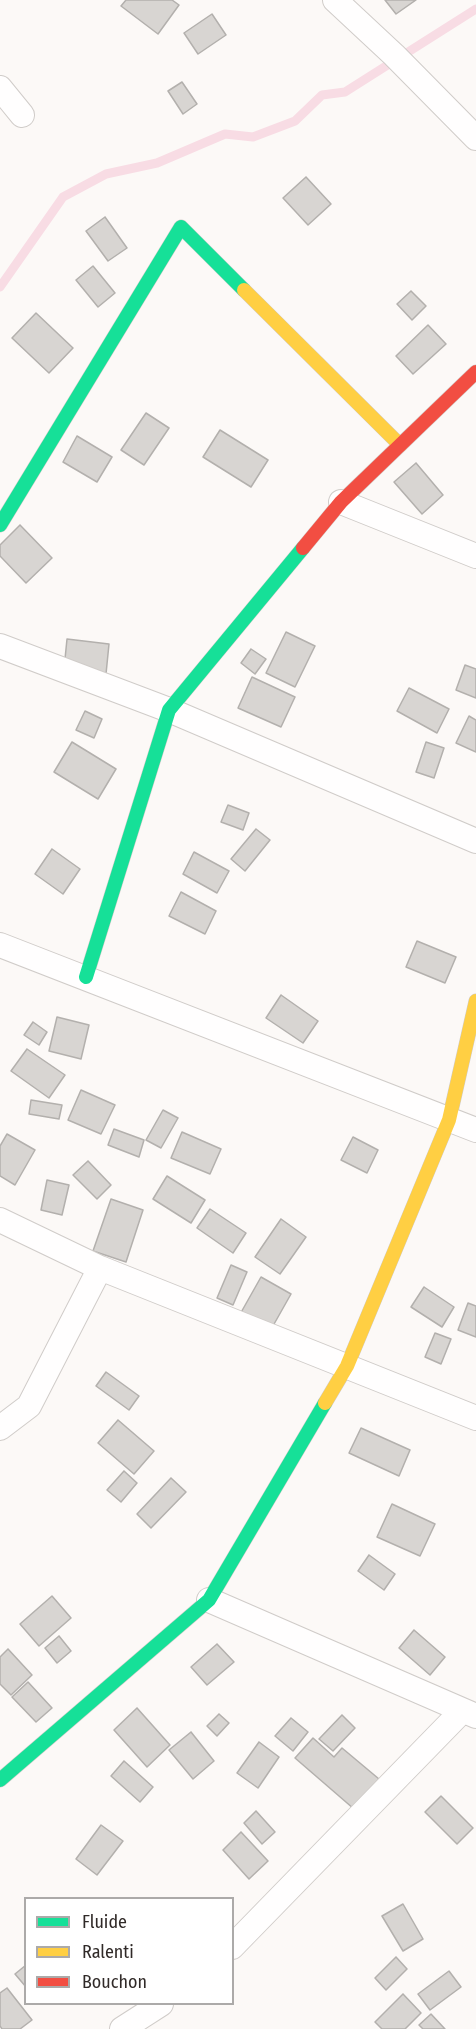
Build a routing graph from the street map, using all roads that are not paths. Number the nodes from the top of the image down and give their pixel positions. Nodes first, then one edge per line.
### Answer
1 (335, 0) edge
2 (0, 88) edge
3 (22, 115) dead end
4 (476, 138) edge
5 (476, 372) edge
6 (400, 445) junction
7 (341, 502) junction
8 (0, 525) edge
9 (476, 556) edge
10 (0, 646) edge
11 (169, 711) junction
12 (476, 841) edge
13 (0, 945) edge
14 (86, 977) junction
15 (476, 1001) edge
16 (449, 1120) junction
17 (476, 1130) edge
18 (0, 1220) edge
19 (100, 1268) junction
20 (347, 1366) junction
21 (476, 1418) edge
22 (0, 1428) edge
23 (209, 1600) junction
24 (469, 1714) edge
25 (0, 1780) edge
26 (234, 1945) edge
27 (158, 2005) edge
28 (122, 2029) edge

1 - 4 street
2 - 3 street
5 - 6 street
6 - 7 street
6 - 8 street
7 - 9 street
7 - 11 street
10 - 11 street
11 - 12 street
11 - 14 street
13 - 14 street
14 - 16 street
15 - 16 street
16 - 17 street
16 - 20 street
18 - 19 street
19 - 20 street
19 - 22 street
20 - 21 street
20 - 23 street
23 - 24 street
23 - 25 street
24 - 26 street
27 - 28 street

